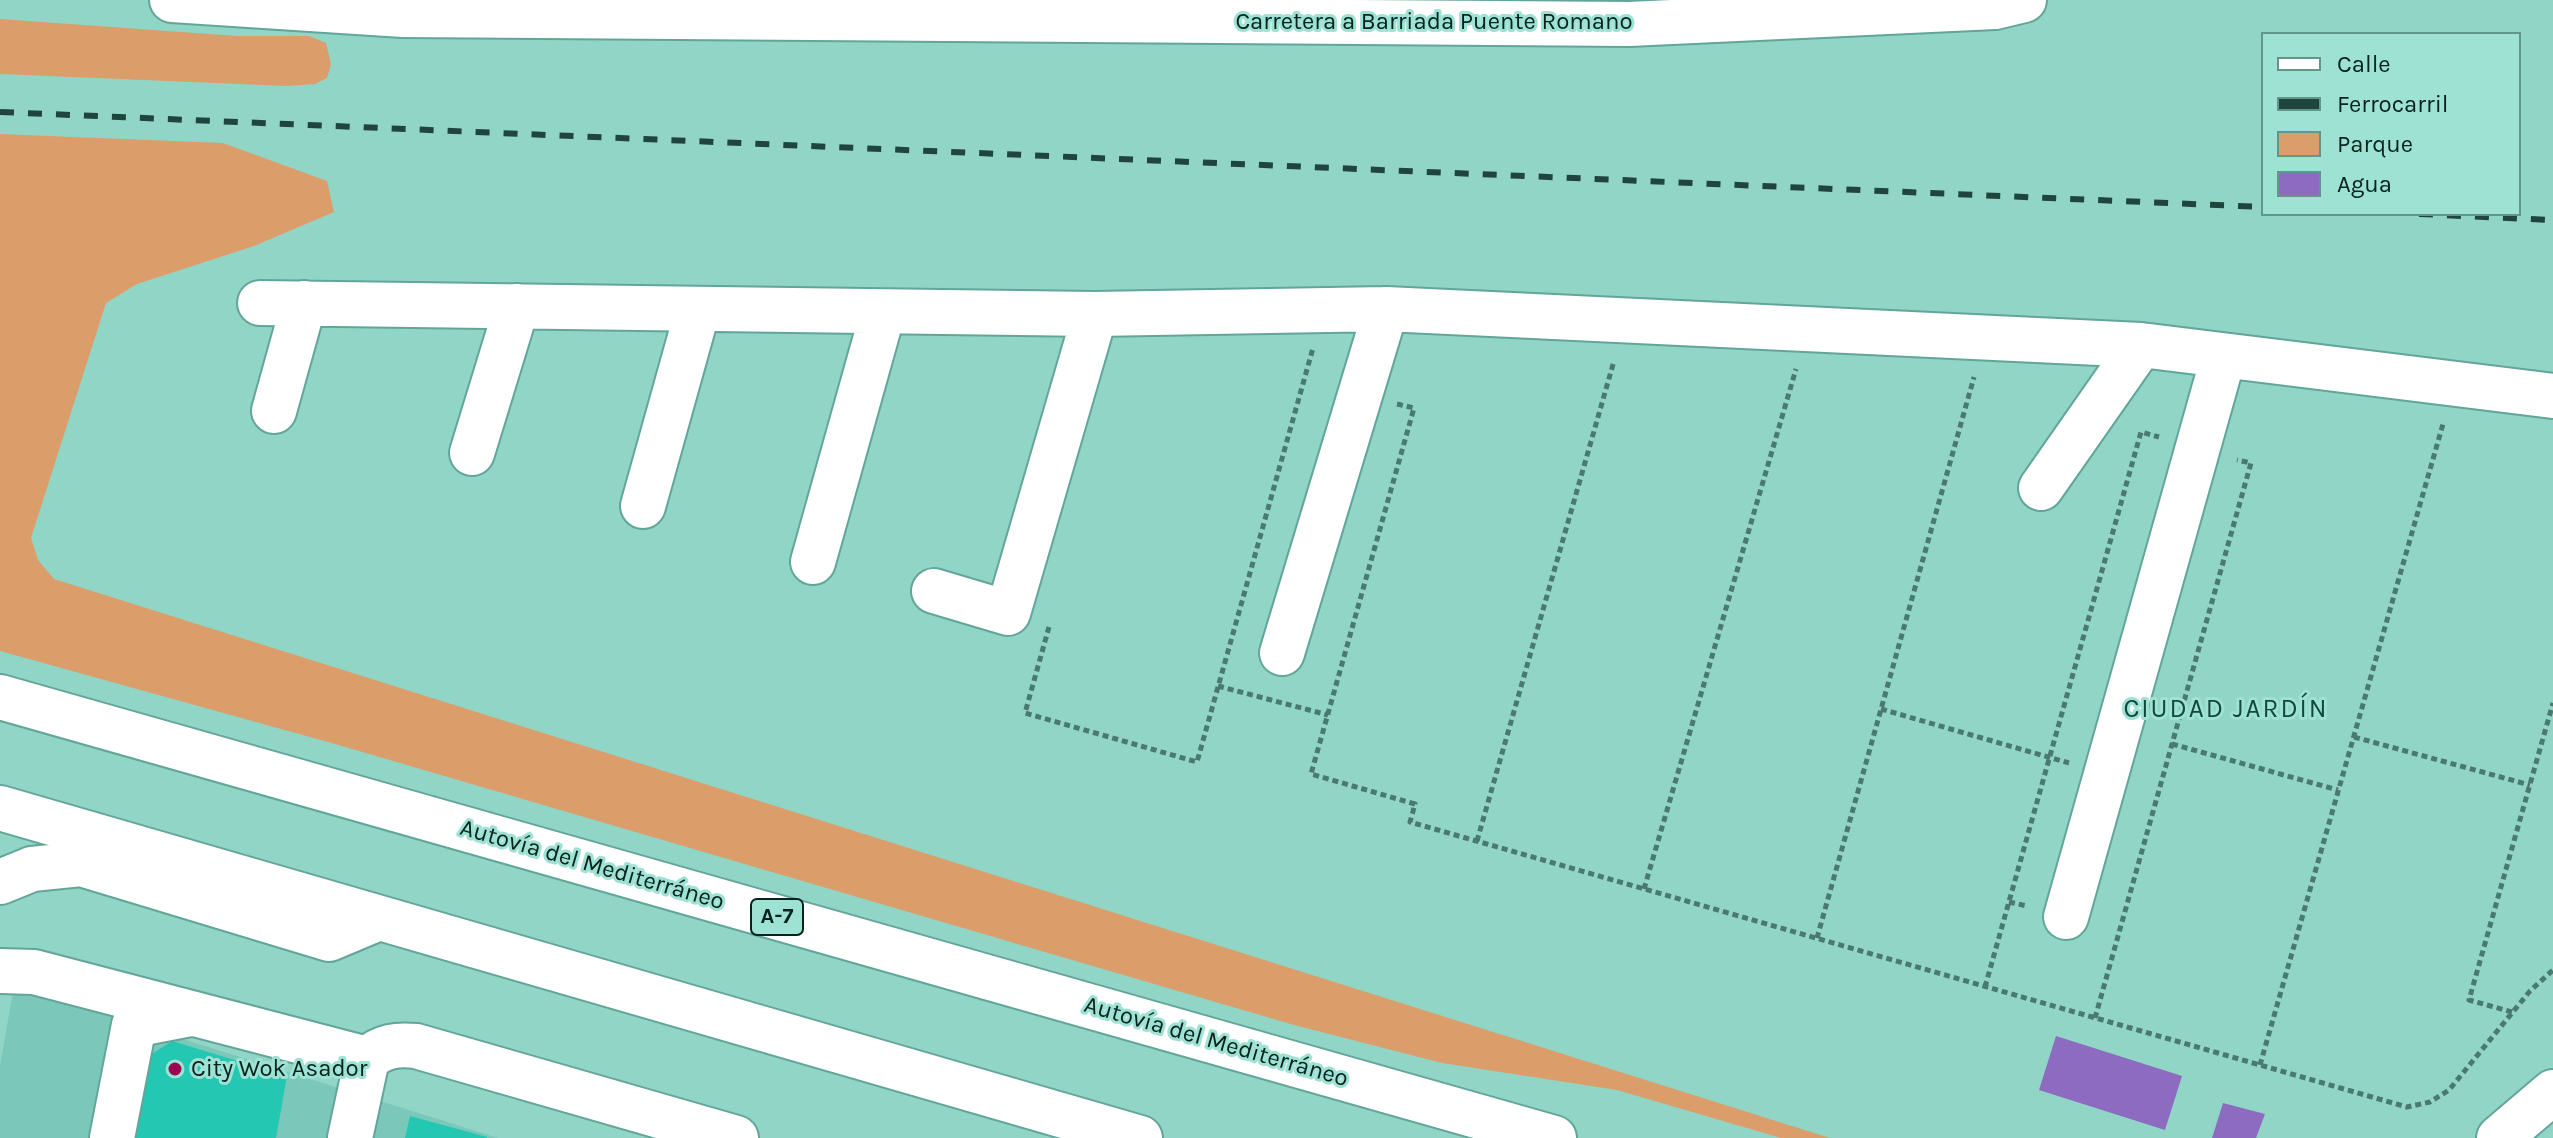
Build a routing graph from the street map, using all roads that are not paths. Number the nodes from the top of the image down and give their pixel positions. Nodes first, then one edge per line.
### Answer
1 (172, 0) edge
2 (2024, 0) edge
3 (260, 303) dead end
4 (304, 303) junction
5 (517, 306) junction
6 (698, 309) junction
7 (1386, 309) junction
8 (883, 312) junction
9 (1095, 314) junction
10 (2141, 345) junction
11 (2223, 358) junction
12 (2553, 396) edge
13 (276, 411) dead end
14 (474, 453) dead end
15 (2041, 488) dead end
16 (645, 507) dead end
17 (815, 562) dead end
18 (934, 591) dead end
19 (1282, 653) dead end
20 (0, 697) edge
21 (0, 808) edge
22 (0, 882) edge
23 (2066, 917) dead end
24 (379, 918) junction
25 (0, 971) edge
26 (201, 1013) junction
27 (367, 1059) junction
28 (2553, 1092) edge
29 (112, 1138) edge
30 (350, 1138) edge
31 (736, 1138) edge
32 (1140, 1138) edge
33 (1554, 1138) edge
34 (2499, 1138) edge

1 - 2 main road, Carretera a Barriada Puente Romano
3 - 4 main road
4 - 5 main road
4 - 13 main road
5 - 6 main road
5 - 14 main road
6 - 8 main road
6 - 16 main road
7 - 9 main road
7 - 10 main road
7 - 19 main road
8 - 9 main road
8 - 17 main road
9 - 18 main road
10 - 11 main road
10 - 15 main road
11 - 12 main road
11 - 23 main road
20 - 33 main road, Autovía del Mediterráneo / A-7
21 - 24 main road
22 - 24 main road
24 - 32 main road
25 - 26 main road
26 - 27 main road
26 - 29 main road
27 - 30 main road
27 - 31 main road
28 - 34 main road

